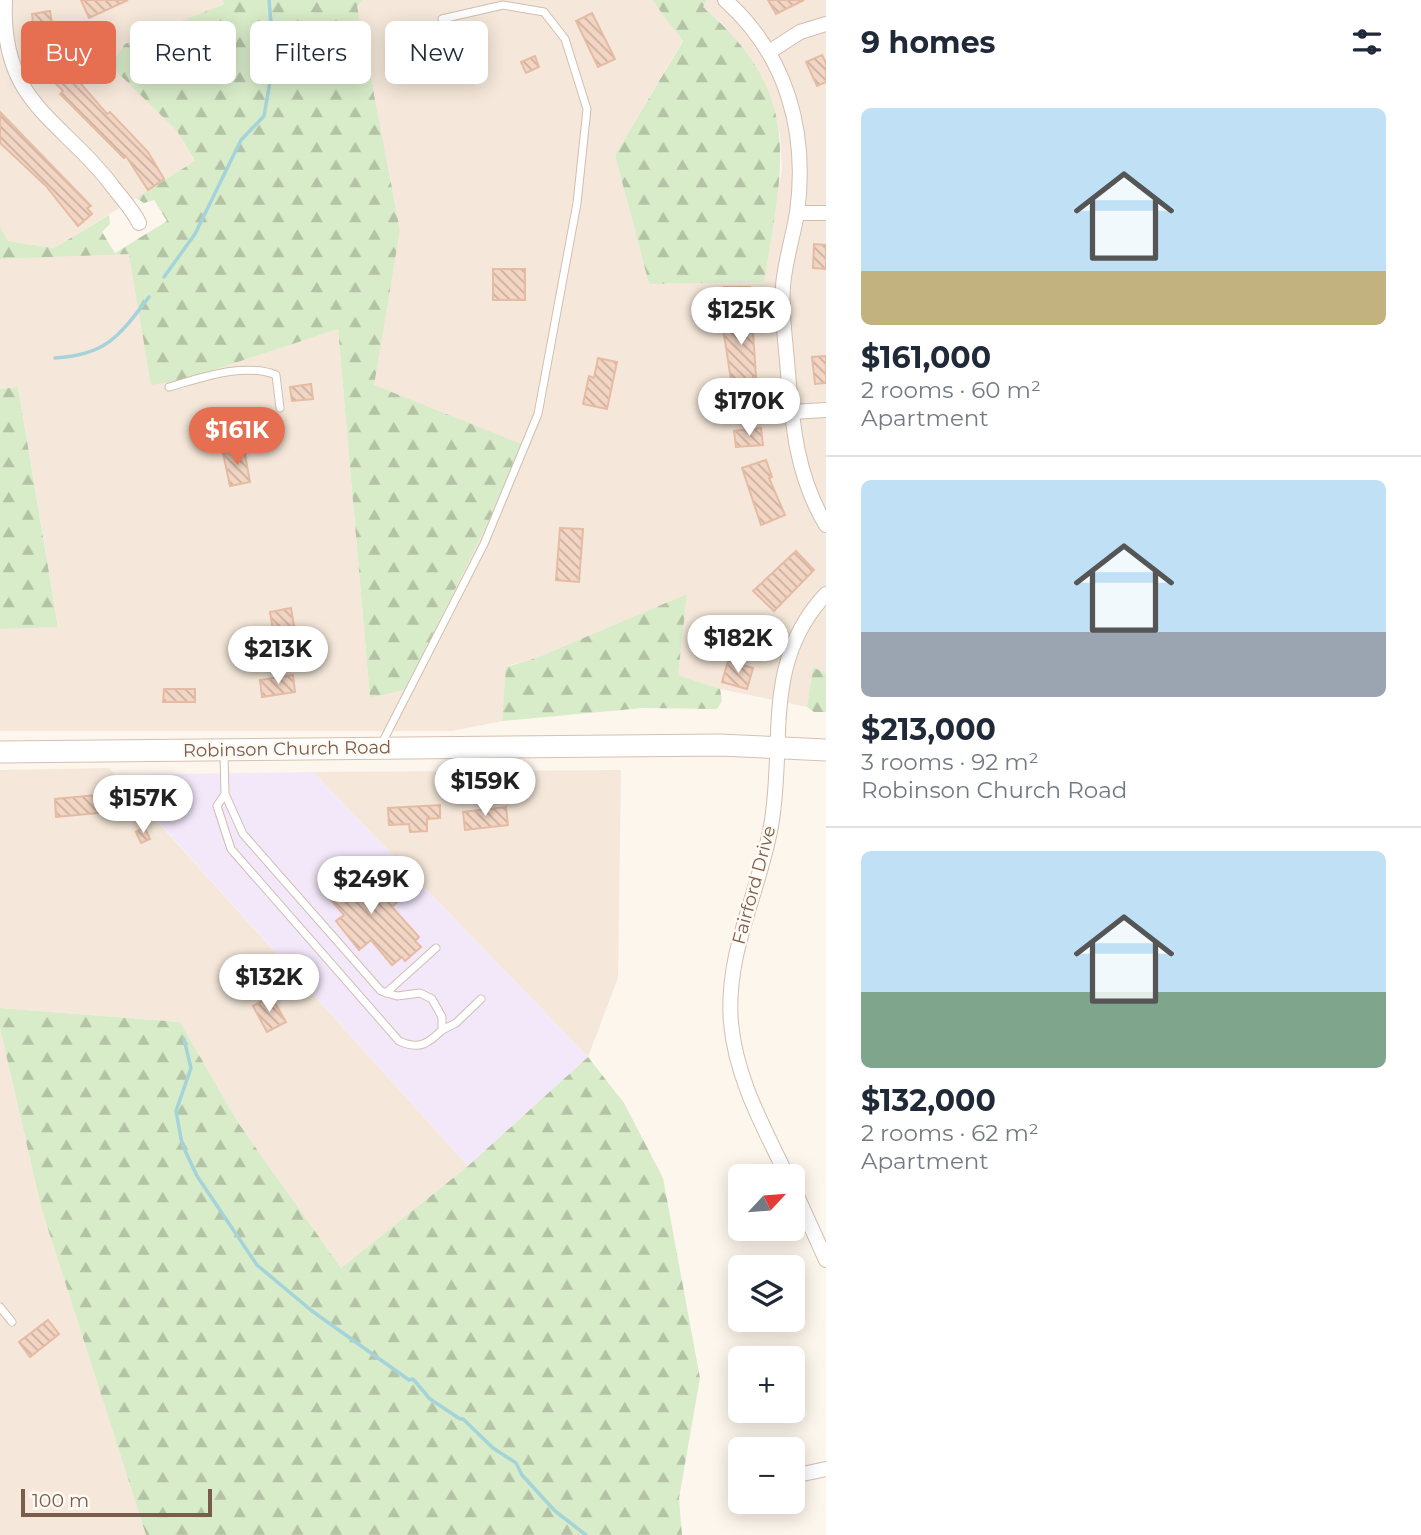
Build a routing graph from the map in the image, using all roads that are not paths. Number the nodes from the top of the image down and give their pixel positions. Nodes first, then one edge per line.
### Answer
1 (5, 0) edge
2 (725, 0) edge
3 (442, 19) dead end
4 (826, 24) edge
5 (769, 52) junction
6 (797, 213) junction
7 (826, 213) edge
8 (139, 223) dead end
9 (169, 387) dead end
10 (280, 408) dead end
11 (826, 410) edge
12 (791, 412) junction
13 (826, 525) edge
14 (826, 594) edge
15 (776, 747) junction
16 (379, 748) junction
17 (224, 750) junction
18 (826, 750) edge
19 (0, 752) edge
20 (225, 794) junction
21 (436, 948) dead end
22 (386, 993) junction
23 (481, 999) dead end
24 (442, 1030) junction
25 (782, 1164) edge
26 (805, 1212) edge
27 (826, 1218) edge
28 (810, 1223) junction
29 (826, 1260) edge
30 (0, 1307) edge
31 (12, 1322) dead end
32 (826, 1469) edge
33 (805, 1473) edge

1 - 8 street
2 - 5 street
3 - 16 lane
4 - 5 street
5 - 6 street
6 - 7 street
6 - 12 street
9 - 10 lane
11 - 12 street
12 - 13 street
14 - 15 street, Fairford Drive
15 - 16 street, Robinson Church Road
15 - 18 street, Robinson Church Road
15 - 25 street, Fairford Drive
16 - 17 street, Robinson Church Road
17 - 19 street, Robinson Church Road
17 - 20 lane
20 - 22 lane
20 - 24 lane
21 - 22 lane
22 - 24 lane
23 - 24 lane
26 - 28 street
27 - 28 street
28 - 29 street
30 - 31 lane
32 - 33 street

